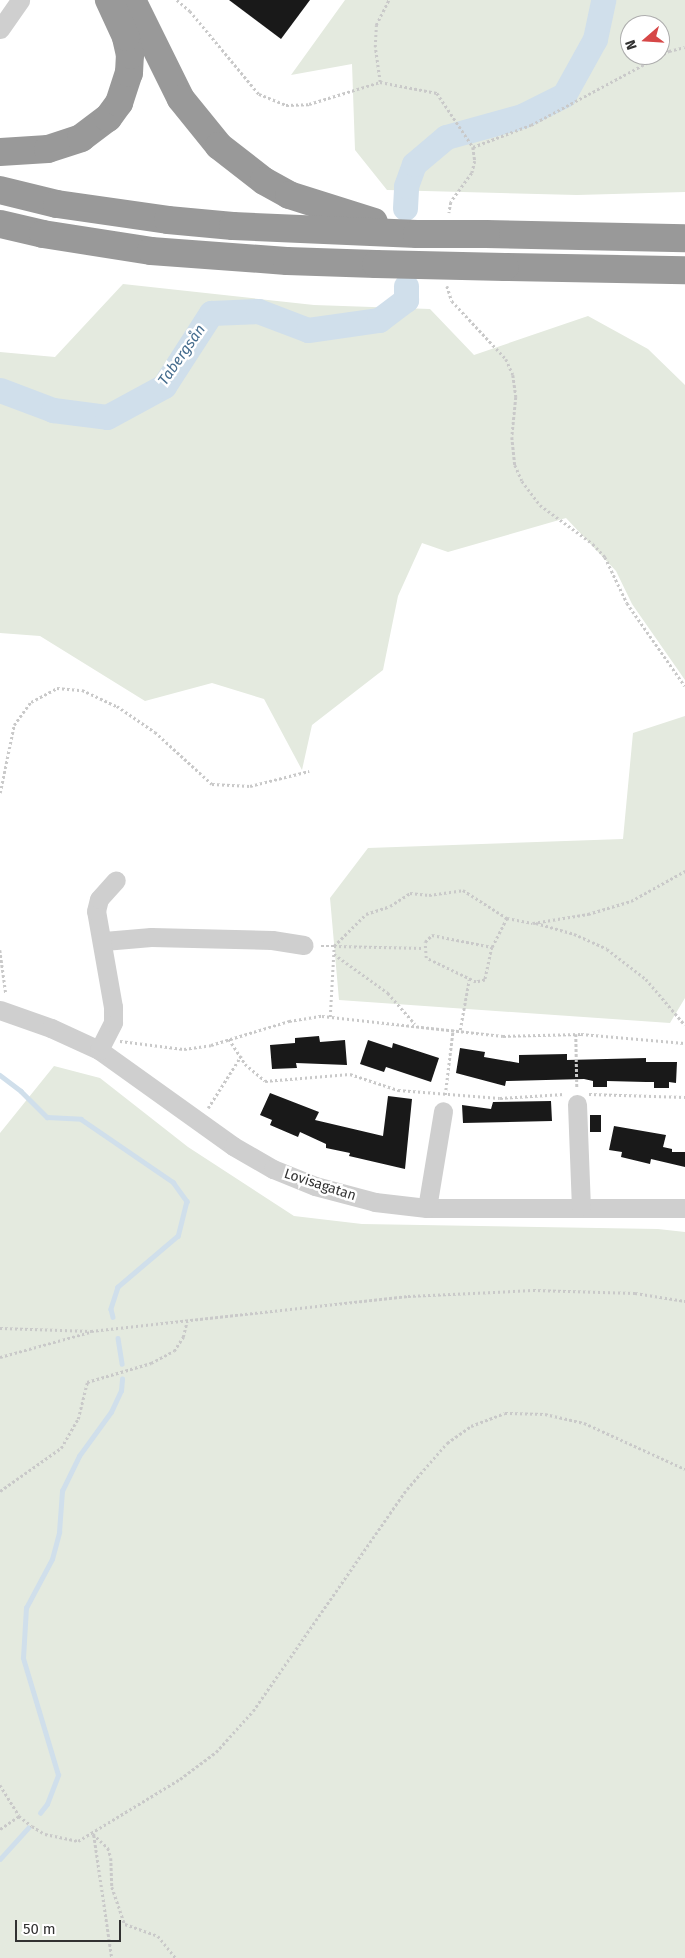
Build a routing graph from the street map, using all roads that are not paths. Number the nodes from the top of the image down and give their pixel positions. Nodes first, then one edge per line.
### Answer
1 (20, 0) edge
2 (109, 0) edge
3 (132, 0) edge
4 (0, 29) edge
5 (0, 152) edge
6 (0, 190) edge
7 (0, 224) edge
8 (358, 225) junction
9 (685, 238) edge
10 (0, 242) edge
11 (287, 261) junction
12 (685, 270) edge
13 (116, 880) dead end
14 (104, 941) junction
15 (304, 945) road end
16 (0, 1010) edge
17 (102, 1043) junction
18 (577, 1099) road end
19 (444, 1102) road end
20 (581, 1206) junction
21 (427, 1208) junction
22 (685, 1208) edge

1 - 4 street
2 - 5 highway
3 - 8 highway
6 - 8 highway
7 - 11 highway
8 - 9 highway, bridge
10 - 11 highway
11 - 12 highway, bridge
13 - 14 street
14 - 15 street
14 - 17 street
16 - 17 street, Lovisagatan
17 - 21 street, Lovisagatan
18 - 20 street
19 - 21 street
20 - 21 street, Lovisagatan
20 - 22 street, Lovisagatan

